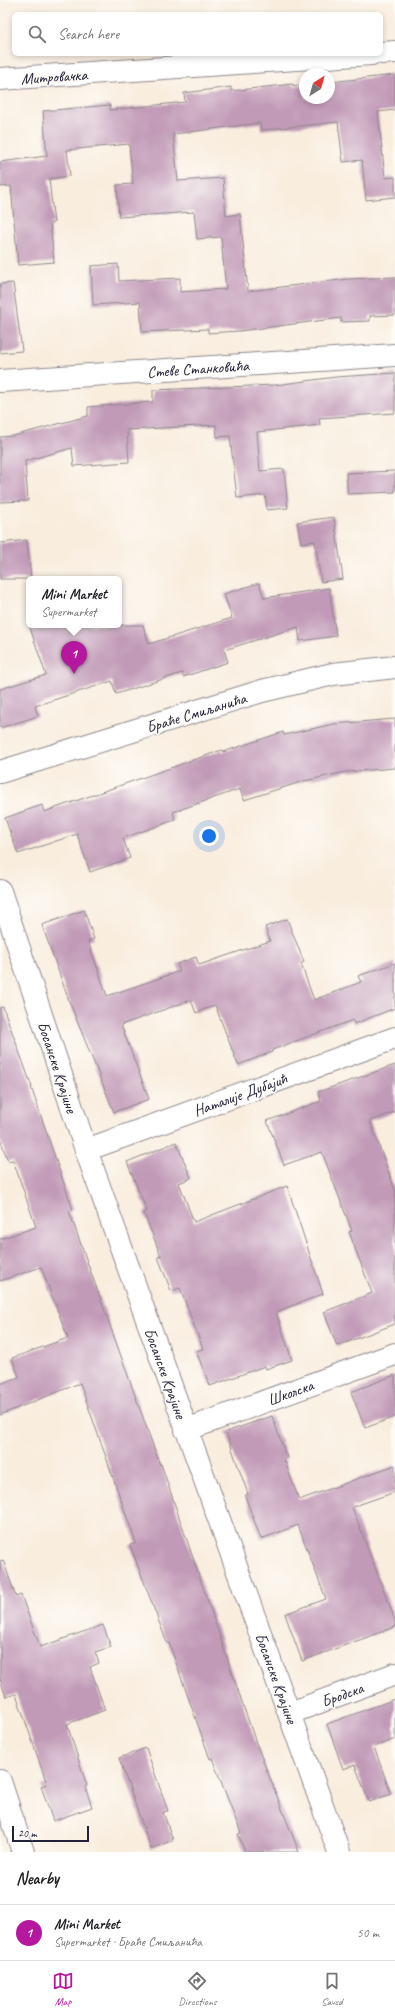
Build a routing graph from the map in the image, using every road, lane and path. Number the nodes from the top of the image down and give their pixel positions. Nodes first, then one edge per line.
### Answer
1 (395, 52) edge
2 (383, 53) edge
3 (342, 56) edge
4 (0, 79) edge
5 (395, 355) edge
6 (0, 381) edge
7 (395, 667) edge
8 (0, 772) edge
9 (0, 891) edge
10 (395, 1038) edge
11 (86, 1150) junction
12 (395, 1354) edge
13 (186, 1430) junction
14 (395, 1674) edge
15 (290, 1713) junction
16 (0, 1781) edge
17 (23, 1852) edge
18 (340, 1852) edge

1 - 2 street
3 - 4 street, Митровачка
5 - 6 street, Стеве Станковића
7 - 8 street, Браће Смиљанића
9 - 11 street, Босанске Крајине
10 - 11 street, Наталије Дубајић
11 - 13 street, Босанске Крајине
12 - 13 street, Школска
13 - 15 street, Босанске Крајине
14 - 15 street, Бродска
15 - 18 street, Босанске Крајине
16 - 17 street

